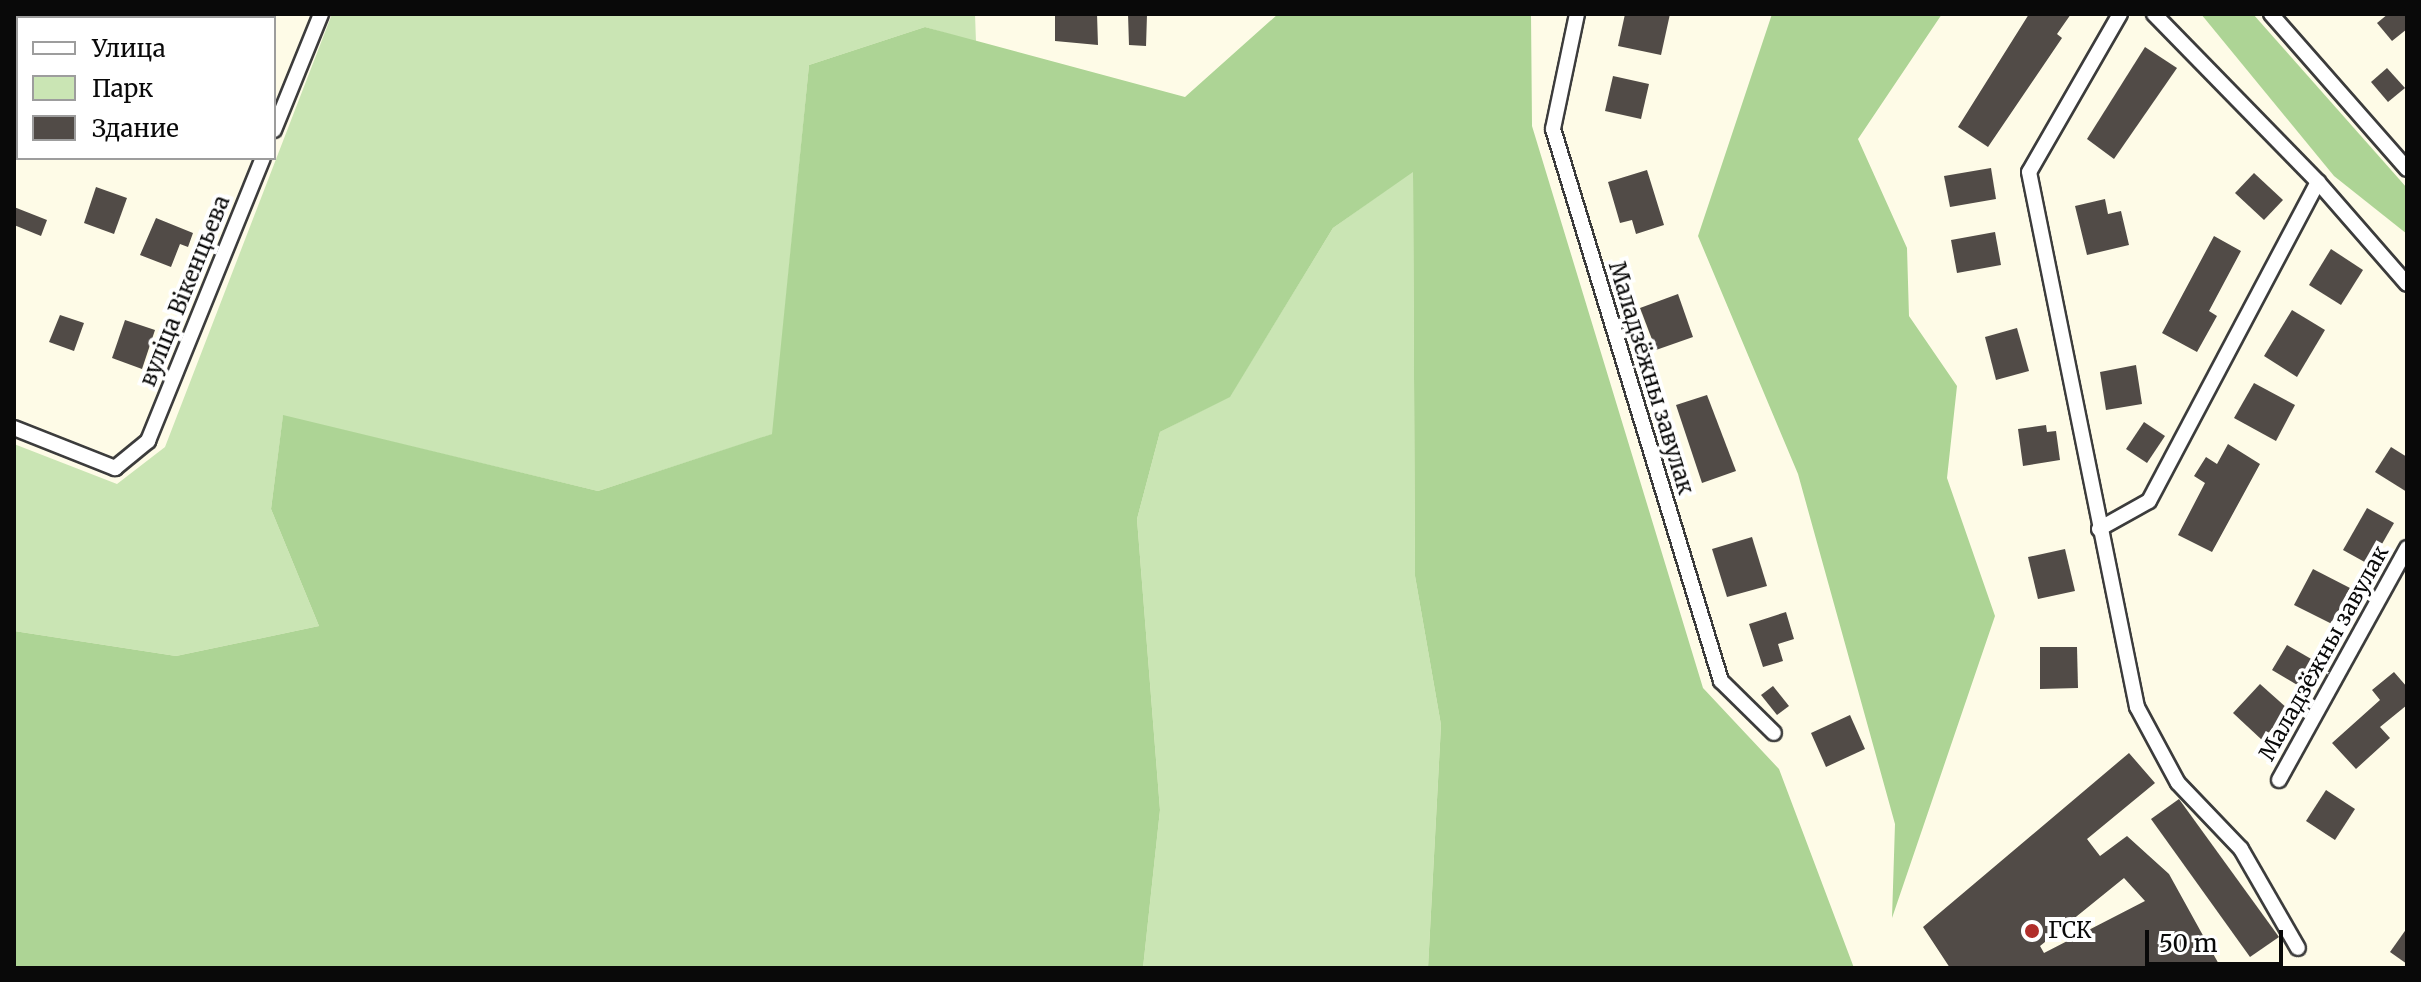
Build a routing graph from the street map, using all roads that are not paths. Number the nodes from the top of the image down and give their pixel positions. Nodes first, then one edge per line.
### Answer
1 (321, 14) edge
2 (1577, 14) edge
3 (2120, 14) edge
4 (2154, 14) edge
5 (2271, 14) edge
6 (276, 125) edge
7 (262, 160) edge
8 (2407, 169) edge
9 (2318, 182) junction
10 (2407, 284) edge
11 (14, 428) edge
12 (2099, 529) junction
13 (2407, 548) edge
14 (1774, 733) dead end
15 (2279, 780) dead end
16 (2298, 948) dead end

1 - 6 street
2 - 14 street, Маладзёжны завулак
3 - 12 street
4 - 9 street
5 - 8 street
7 - 11 street, вуліца Вікенцьева
9 - 10 street
9 - 12 street
12 - 16 street
13 - 15 street, Маладзёжны завулак

